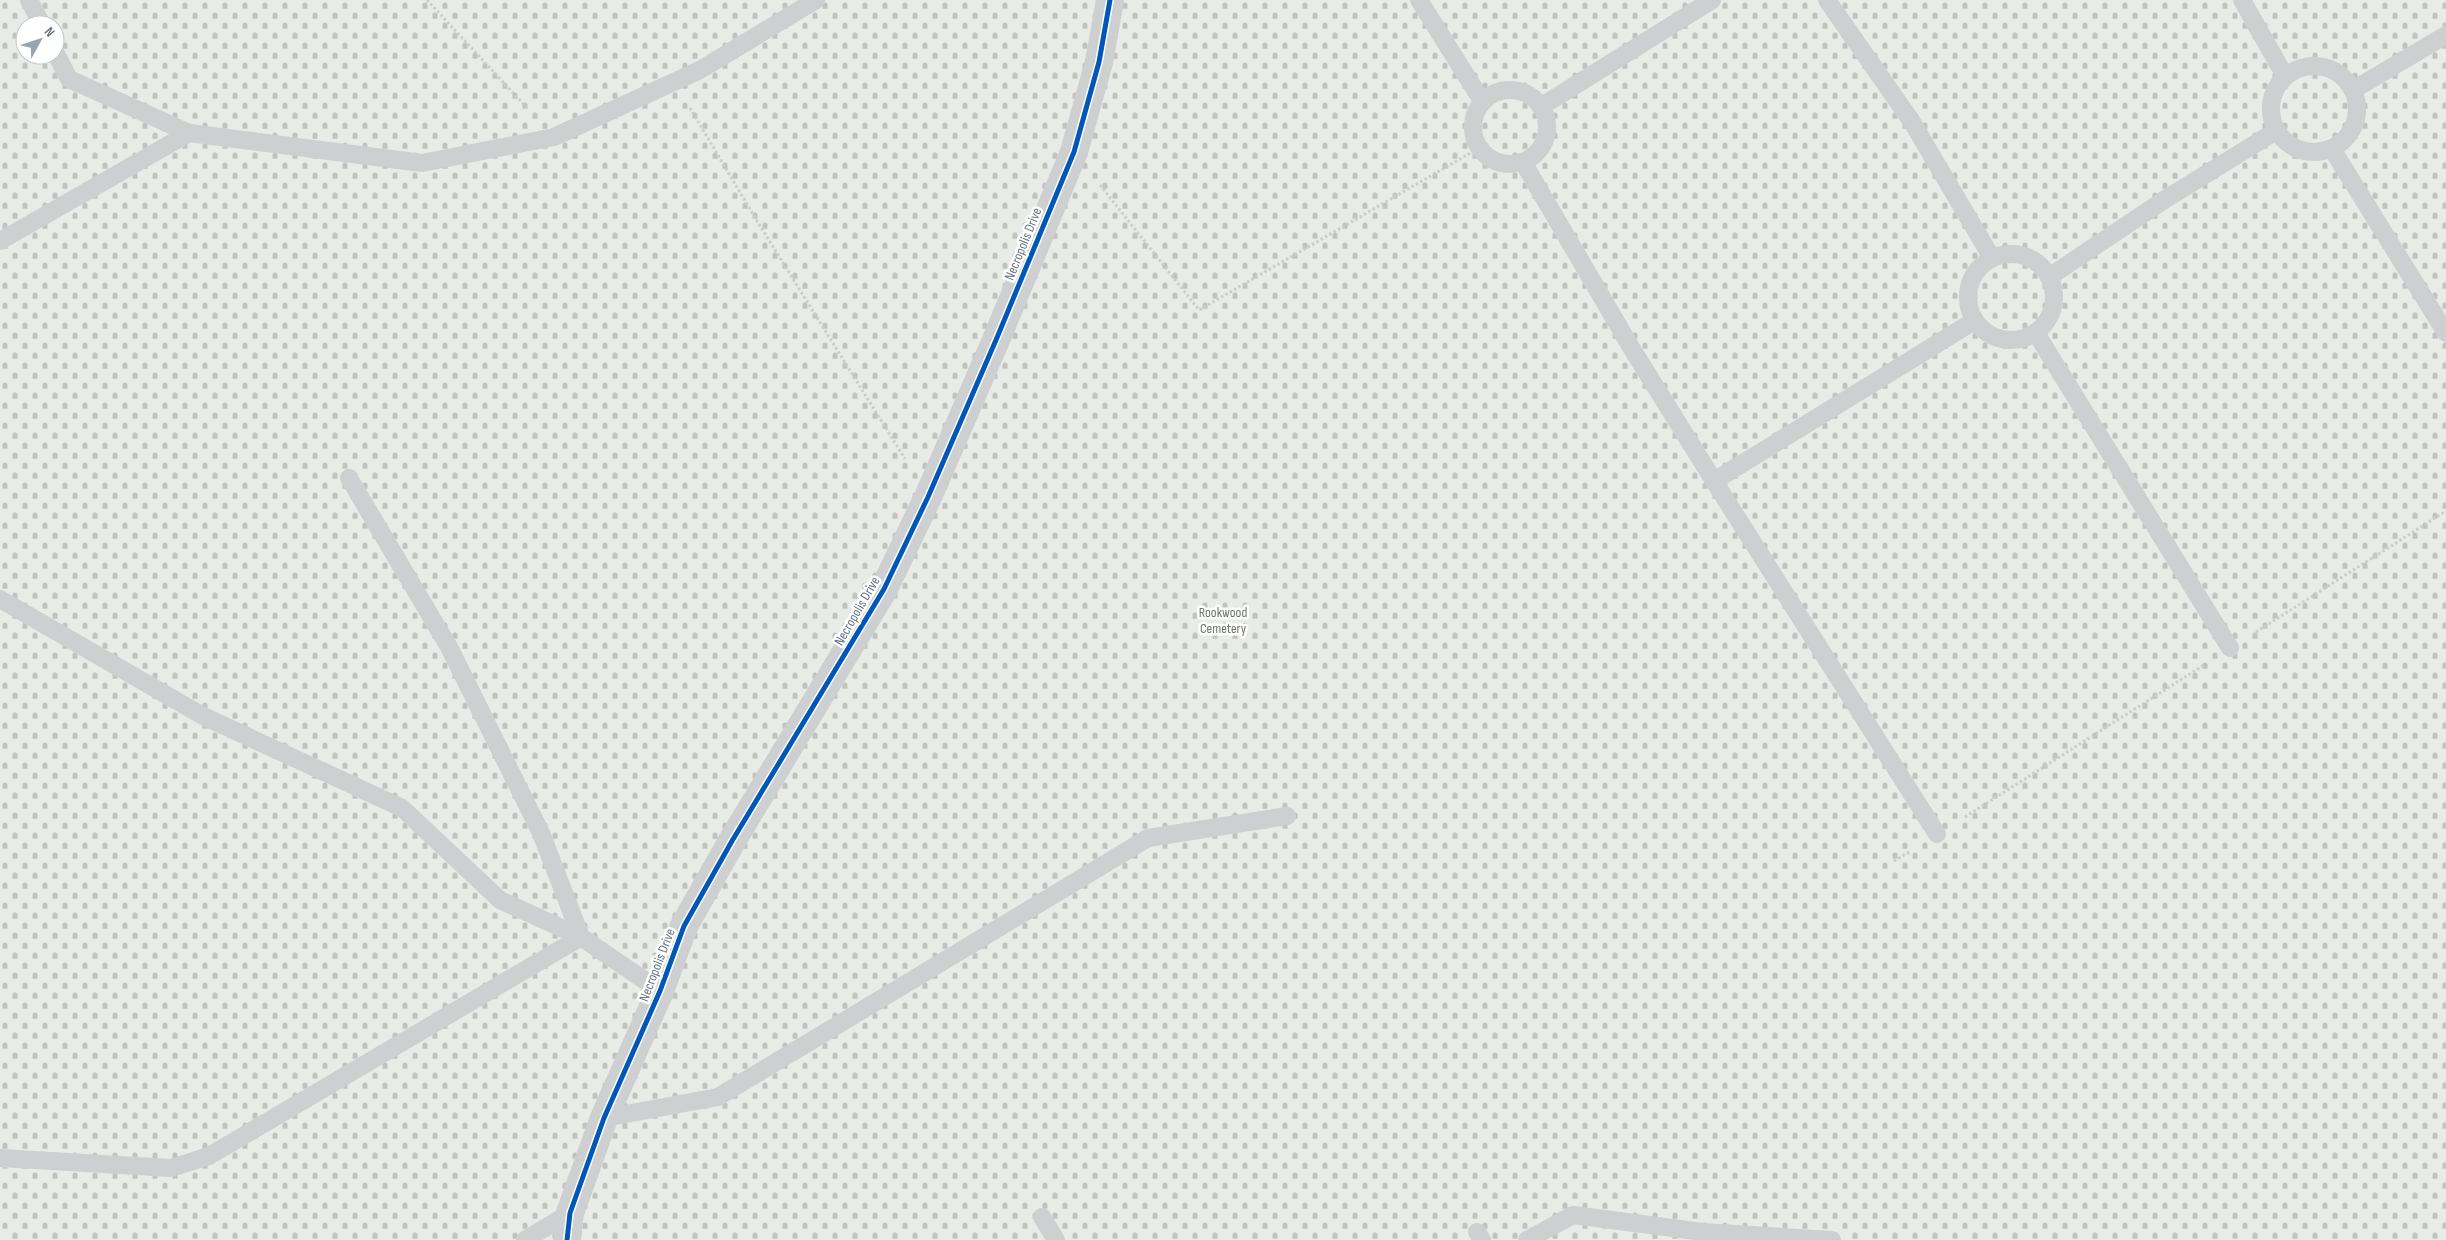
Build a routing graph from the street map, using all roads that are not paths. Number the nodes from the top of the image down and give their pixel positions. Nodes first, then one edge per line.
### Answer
1 (29, 0) edge
2 (816, 0) edge
3 (1110, 0) edge
4 (1419, 0) edge
5 (1712, 0) edge
6 (1827, 0) edge
7 (2242, 0) edge
8 (37, 15) edge
9 (2446, 35) edge
10 (61, 65) edge
11 (2285, 76) junction
12 (2353, 90) junction
13 (1482, 101) junction
14 (1542, 106) junction
15 (2276, 131) junction
16 (189, 133) junction
17 (2332, 149) junction
18 (1524, 162) junction
19 (0, 241) edge
20 (1992, 258) junction
21 (2050, 277) junction
22 (1974, 321) junction
23 (2036, 332) junction
24 (2446, 332) edge
25 (349, 478) dead end
26 (1714, 481) junction
27 (0, 598) edge
28 (2230, 648) road end
29 (1287, 816) dead end
30 (1937, 834) road end
31 (581, 937) junction
32 (660, 991) junction
33 (604, 1118) junction
34 (0, 1158) edge
35 (570, 1213) junction
36 (1042, 1217) dead end
37 (525, 1240) edge
38 (567, 1240) edge
39 (1056, 1240) edge
40 (1527, 1240) edge
41 (1832, 1240) edge

1 - 8 lane
2 - 16 lane
3 - 32 street, Necropolis Drive
4 - 13 lane
5 - 14 lane
6 - 20 lane
7 - 11 lane
9 - 12 lane
10 - 16 lane
11 - 12 lane
11 - 15 lane
12 - 17 lane
13 - 14 lane
13 - 18 lane
14 - 18 lane
15 - 17 lane
15 - 21 lane
16 - 19 lane
17 - 24 lane
18 - 26 lane
20 - 21 lane
20 - 22 lane
21 - 23 lane
22 - 23 lane
22 - 26 lane
23 - 28 lane
25 - 31 lane
26 - 30 lane
27 - 31 lane
29 - 33 lane
31 - 32 lane
31 - 34 lane
32 - 33 street, Necropolis Drive
33 - 35 street, Necropolis Drive
35 - 37 lane
35 - 38 street, Necropolis Drive
36 - 39 lane
40 - 41 lane

